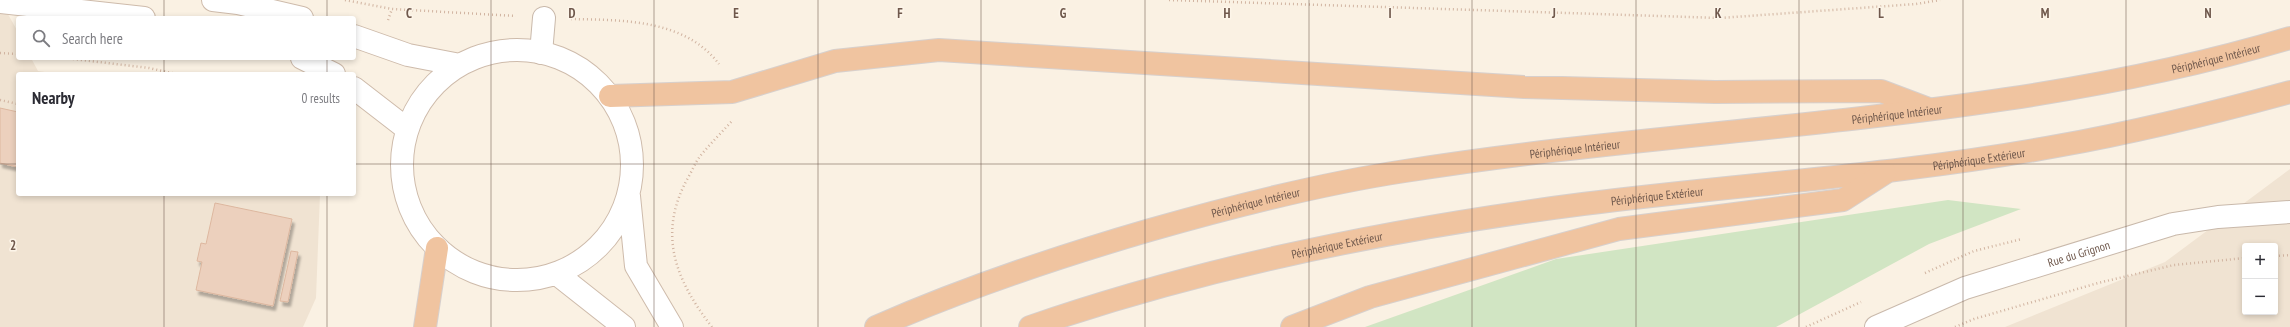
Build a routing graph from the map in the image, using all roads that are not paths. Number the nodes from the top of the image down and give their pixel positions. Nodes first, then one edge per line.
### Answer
1 (213, 0) edge
2 (0, 2) edge
3 (126, 16) edge
4 (293, 16) edge
5 (544, 18) road end
6 (356, 37) edge
7 (2290, 38) edge
8 (541, 53) junction
9 (306, 60) edge
10 (460, 65) junction
11 (330, 72) edge
12 (356, 90) edge
13 (2290, 92) edge
14 (610, 96) junction
15 (1929, 109) junction
16 (408, 129) junction
17 (1890, 170) junction
18 (629, 194) junction
19 (2290, 212) edge
20 (437, 248) junction
21 (557, 274) junction
22 (425, 327) edge
23 (624, 327) edge
24 (672, 327) edge
25 (876, 327) edge
26 (1030, 327) edge
27 (1292, 327) edge
28 (1876, 327) edge

1 - 4 main road
2 - 3 main road
5 - 8 main road
6 - 10 main road
7 - 15 highway, Périphérique Intérieur
8 - 10 main road
8 - 14 main road
9 - 11 main road
10 - 16 main road
12 - 16 main road
13 - 17 highway, Périphérique Extérieur
14 - 15 highway
14 - 18 main road
15 - 25 highway, Périphérique Intérieur
16 - 20 main road
17 - 26 highway, Périphérique Extérieur
17 - 27 highway
18 - 21 main road
18 - 24 main road
19 - 28 main road, Rue du Grignon
20 - 21 main road
20 - 22 highway
21 - 23 main road

